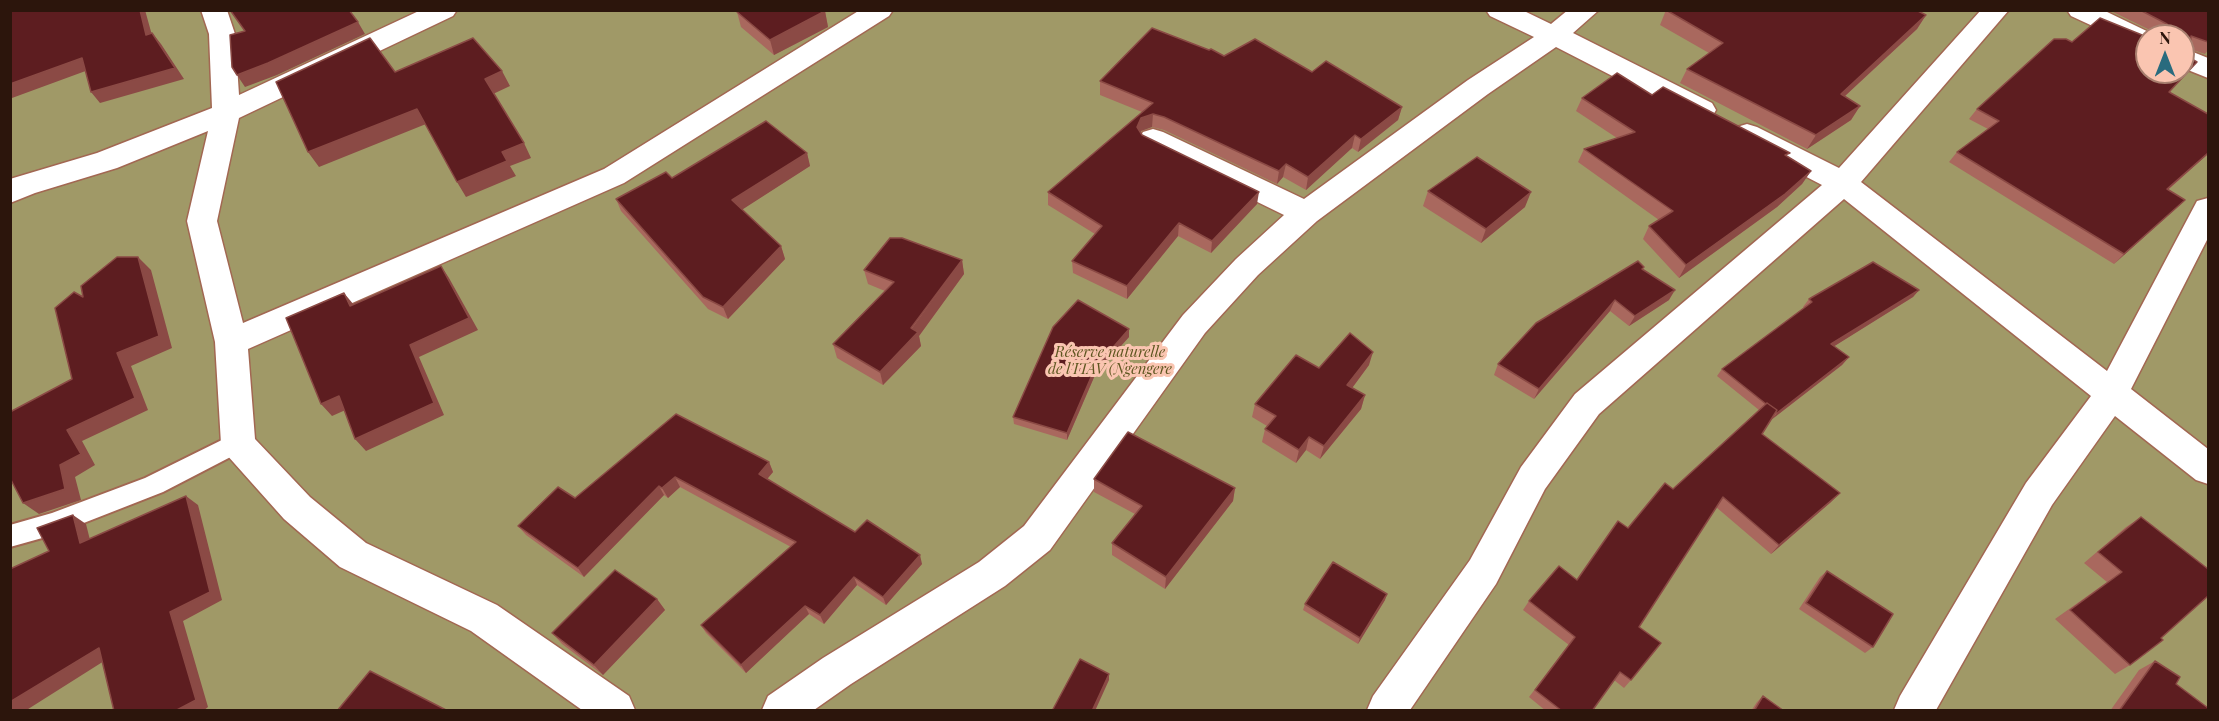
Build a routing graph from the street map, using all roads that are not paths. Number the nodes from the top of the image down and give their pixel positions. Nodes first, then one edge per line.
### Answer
1 (214, 10) edge
2 (444, 10) edge
3 (880, 10) edge
4 (1499, 10) edge
5 (1586, 10) edge
6 (1996, 10) edge
7 (2080, 10) edge
8 (1554, 35) junction
9 (2135, 35) edge
10 (226, 113) junction
11 (1153, 139) edge
12 (1843, 183) junction
13 (10, 192) edge
14 (2208, 209) edge
15 (1306, 213) junction
16 (231, 342) junction
17 (2113, 392) junction
18 (238, 442) junction
19 (2208, 468) edge
20 (10, 536) edge
21 (615, 711) edge
22 (782, 711) edge
23 (1387, 711) edge
24 (1914, 711) edge

1 - 10 street
2 - 10 street
3 - 16 street
4 - 8 street
5 - 8 street
6 - 12 street
7 - 9 street
8 - 12 street
8 - 15 street
10 - 13 street
10 - 16 street
11 - 15 street
12 - 17 street
12 - 23 street
14 - 17 street
15 - 22 street
16 - 18 street
17 - 19 street
17 - 24 street
18 - 20 lane
18 - 21 street

